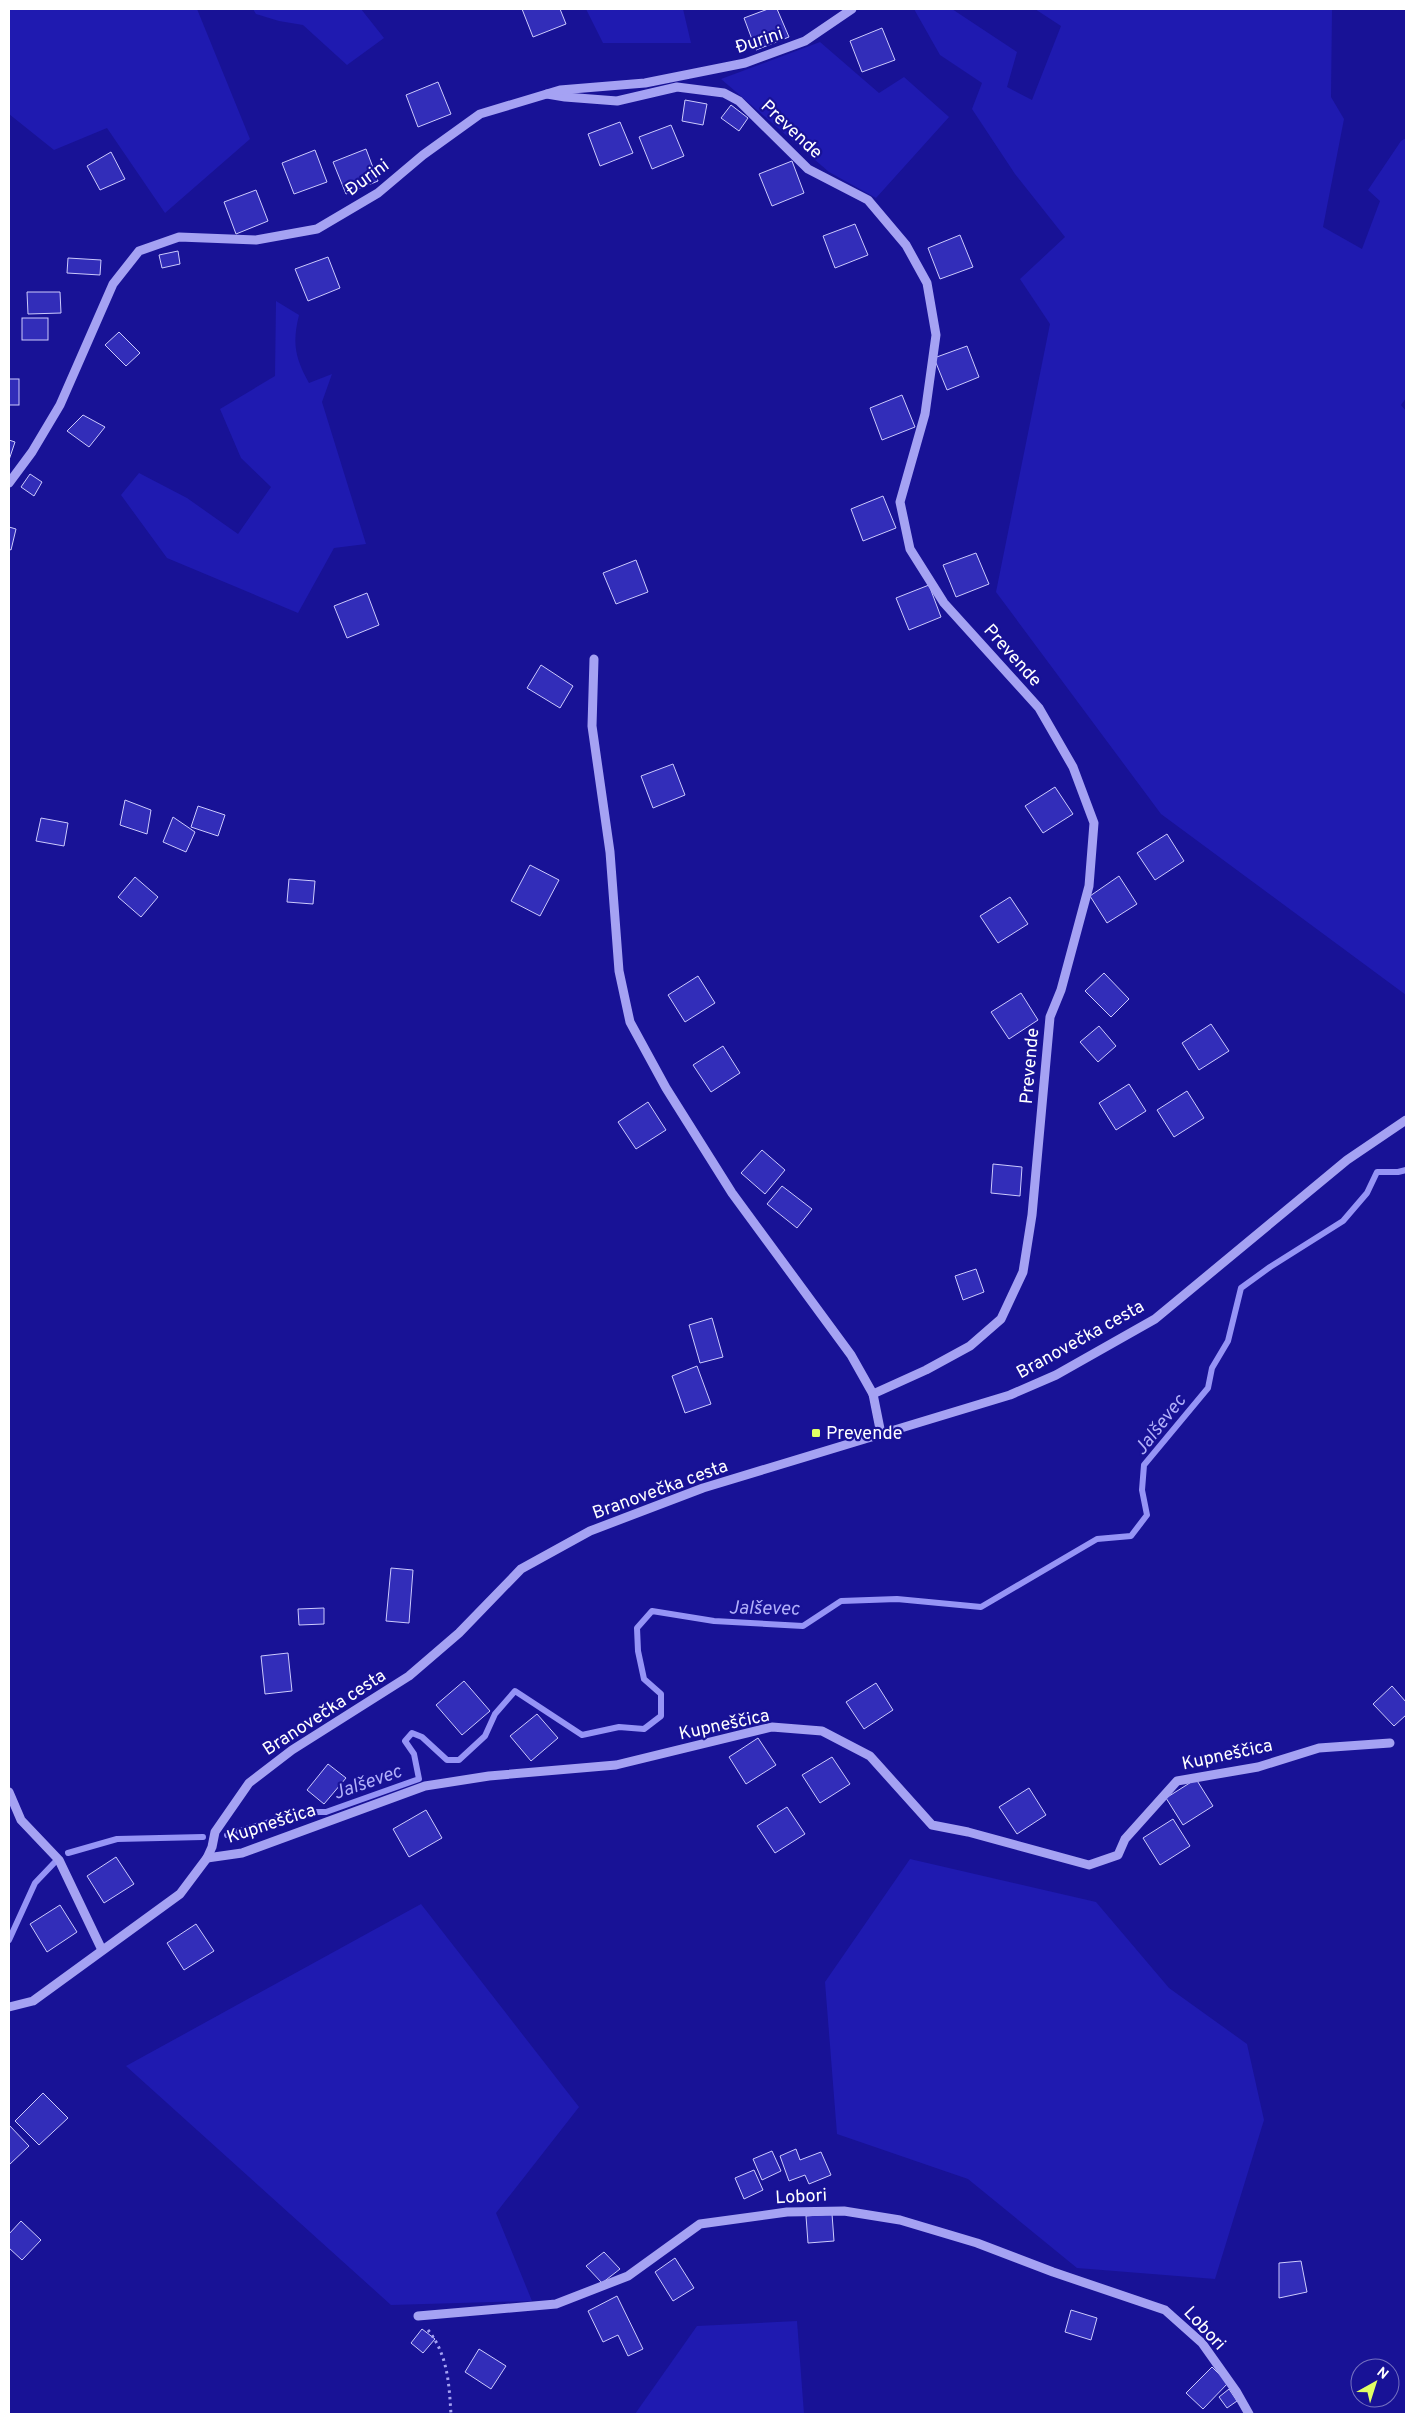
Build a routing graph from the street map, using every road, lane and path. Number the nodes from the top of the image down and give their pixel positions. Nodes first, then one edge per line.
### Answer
1 (852, 9) edge
2 (547, 94) junction
3 (9, 483) edge
4 (594, 659) dead end
5 (1406, 1120) edge
6 (873, 1394) junction
7 (881, 1434) junction
8 (1390, 1743) dead end
9 (9, 1792) edge
10 (207, 1858) junction
11 (102, 1950) junction
12 (9, 2007) edge
13 (418, 2316) joint
14 (451, 2414) edge
15 (1249, 2414) edge

1 - 2 street, Đurini
2 - 3 street, Đurini
2 - 6 street, Prevende
4 - 6 street
5 - 7 street, Branovečka cesta
6 - 7 street
7 - 10 street, Branovečka cesta
8 - 10 street, Kupneščica
9 - 11 street
10 - 11 street, Branovečka cesta
11 - 12 street, Branovečka cesta
13 - 14 path
13 - 15 street, Lobori

